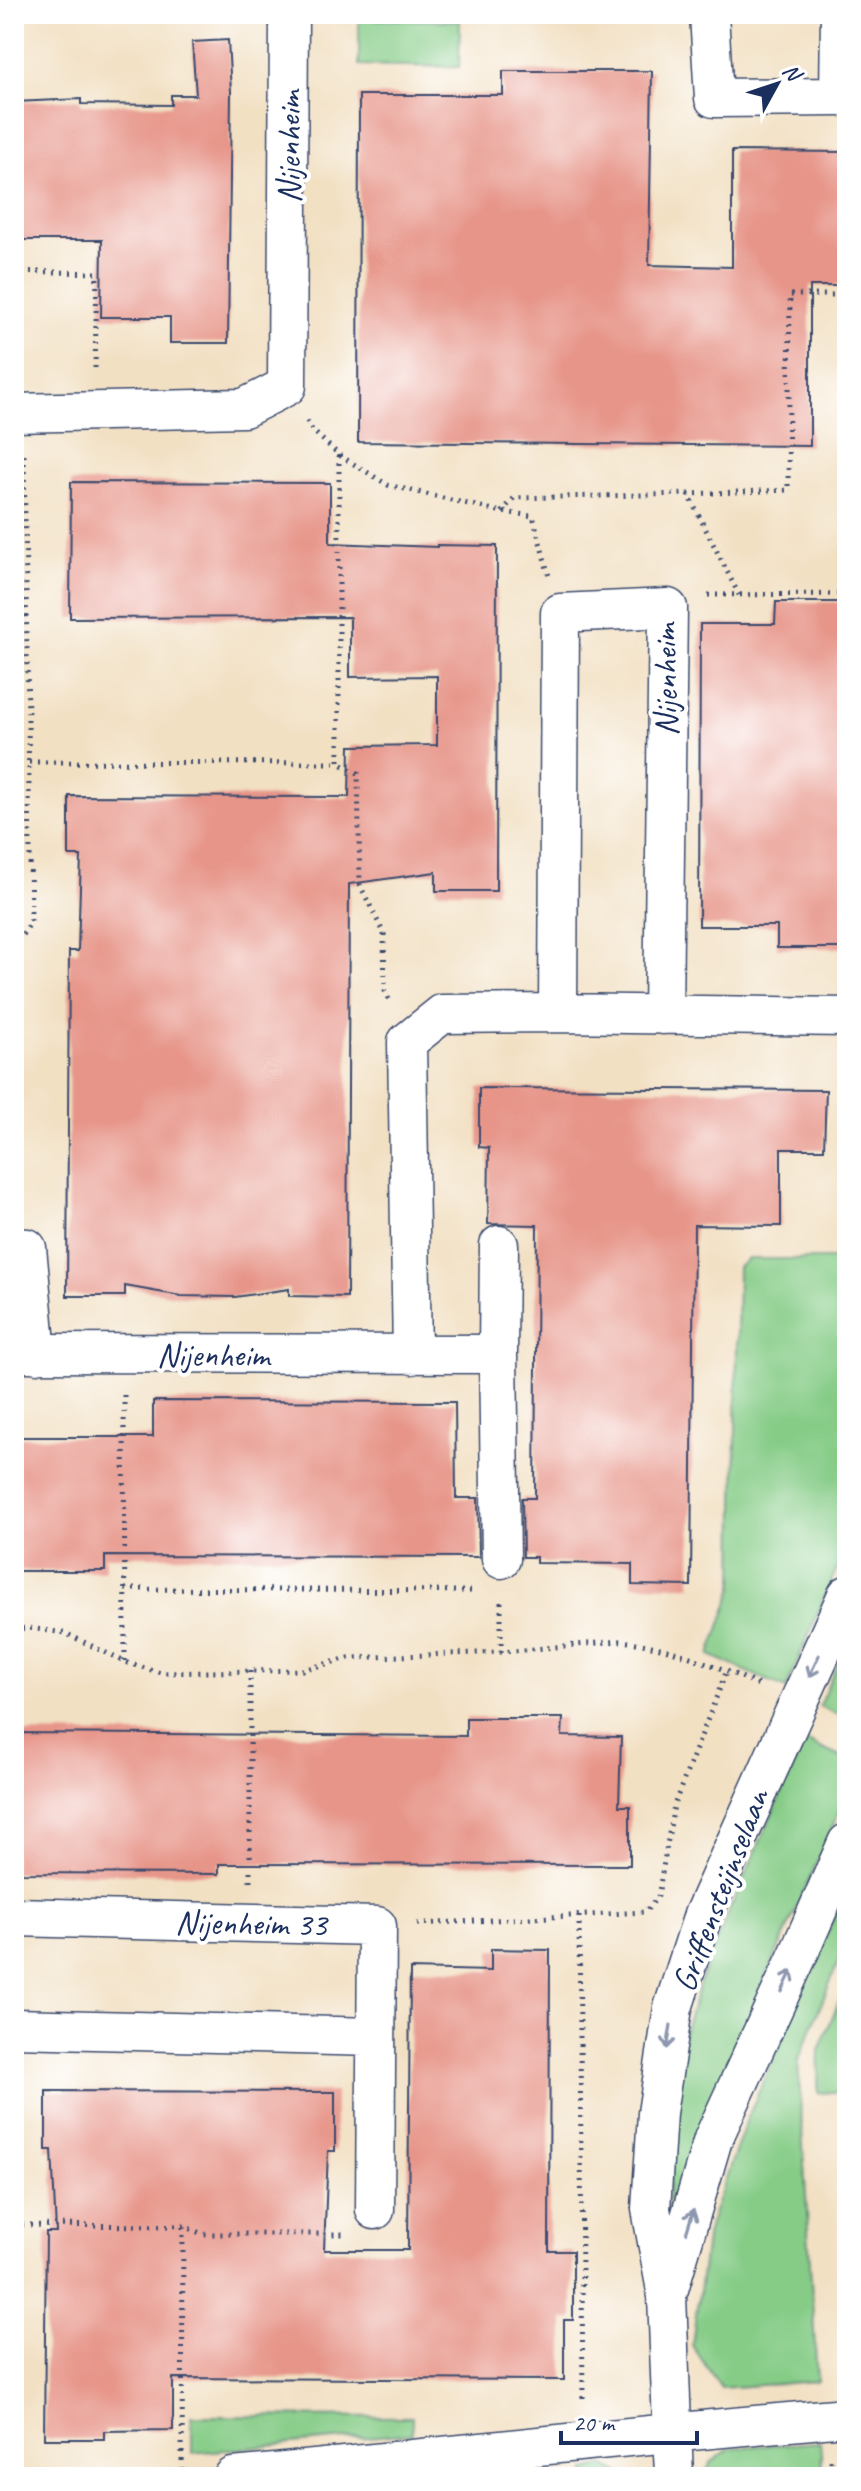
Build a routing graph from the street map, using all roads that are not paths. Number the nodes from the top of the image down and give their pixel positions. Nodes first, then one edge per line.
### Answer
1 (289, 14) edge
2 (709, 14) edge
3 (840, 14) edge
4 (843, 97) edge
5 (19, 413) edge
6 (558, 1013) junction
7 (663, 1015) junction
8 (847, 1017) edge
9 (499, 1245) dead end
10 (14, 1247) edge
11 (26, 1353) edge
12 (498, 1354) junction
13 (412, 1355) junction
14 (501, 1575) road end
15 (847, 1595) edge
16 (847, 1843) edge
17 (14, 1917) edge
18 (14, 2028) edge
19 (375, 2037) junction
20 (375, 2210) road end
21 (667, 2296) junction
22 (847, 2417) edge
23 (674, 2432) junction
24 (490, 2465) edge
25 (233, 2477) edge
26 (674, 2477) edge

1 - 5 street, Nijenheim
2 - 4 street
3 - 4 street
6 - 7 street
6 - 7 street, Nijenheim
6 - 13 street
7 - 8 street
9 - 12 street
10 - 11 street
11 - 13 street, Nijenheim
12 - 13 street, Nijenheim
12 - 14 street
15 -> 21 street, Griffensteijnselaan
21 -> 16 street, Griffensteijnselaan
17 - 19 street, Nijenheim 33
18 - 19 street
19 - 20 street, Nijenheim 33
21 - 23 street, Griffensteijnselaan
22 - 23 street
23 - 24 street
23 - 26 street, Griffensteijnselaan
24 - 25 street

